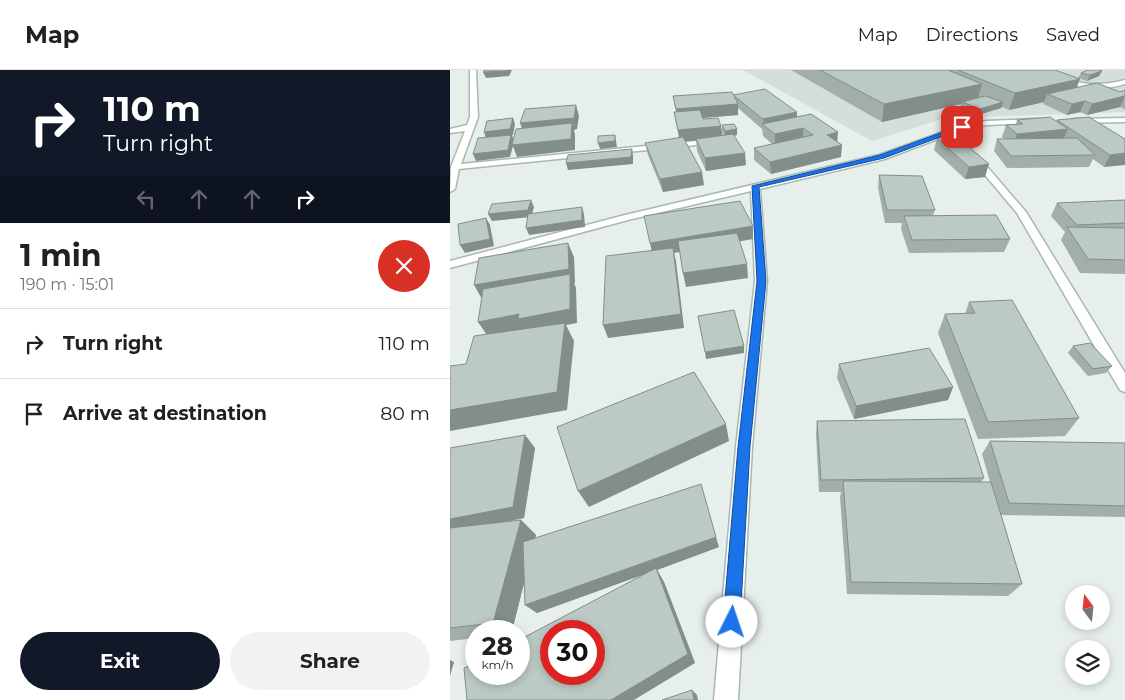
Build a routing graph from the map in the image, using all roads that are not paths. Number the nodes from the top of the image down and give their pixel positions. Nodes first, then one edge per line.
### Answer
1 (472, 70) edge
2 (1034, 70) edge
3 (1125, 82) edge
4 (1125, 120) edge
5 (1042, 121) edge
6 (1062, 121) edge
7 (471, 127) junction
8 (450, 131) edge
9 (729, 139) edge
10 (958, 139) junction
11 (455, 167) junction
12 (755, 186) junction
13 (450, 189) edge
14 (450, 265) edge
15 (1125, 386) edge
16 (726, 700) edge

1 - 7 street
2 - 3 street
4 - 6 street
5 - 10 street
7 - 8 street
7 - 11 street
9 - 11 street
10 - 12 street
10 - 15 street
11 - 13 street
12 - 14 street
12 - 16 street

